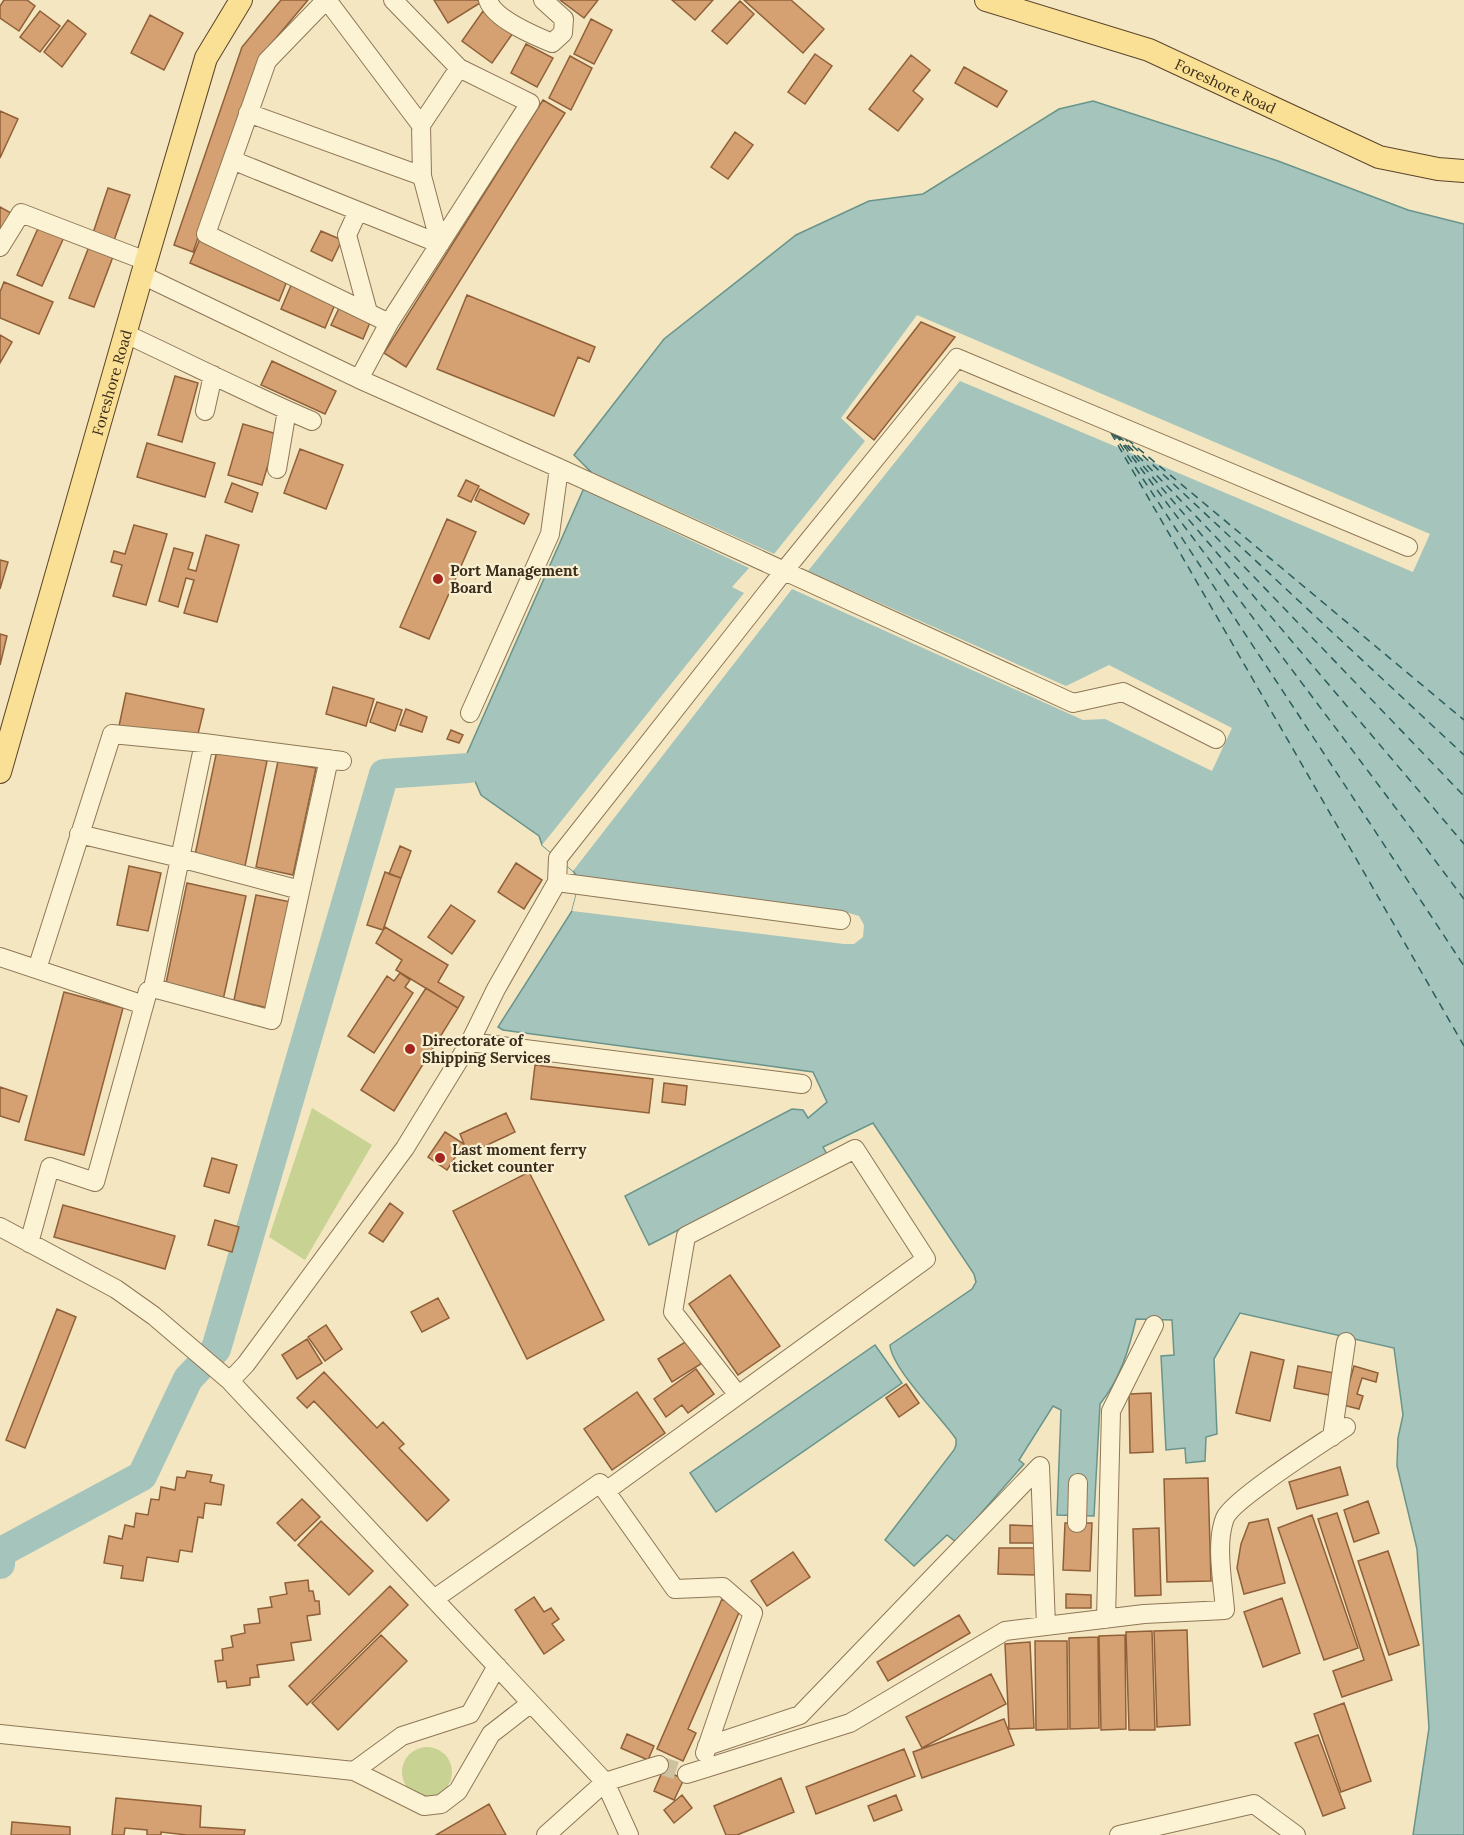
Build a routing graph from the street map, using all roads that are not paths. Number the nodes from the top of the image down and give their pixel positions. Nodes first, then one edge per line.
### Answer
1 (241, 0) edge
2 (326, 0) edge
3 (393, 0) edge
4 (488, 0) edge
5 (543, 0) edge
6 (986, 0) edge
7 (459, 68) junction
8 (248, 113) junction
9 (421, 125) junction
10 (232, 160) junction
11 (1464, 171) edge
12 (422, 177) junction
13 (358, 211) junction
14 (440, 244) junction
15 (0, 247) edge
16 (144, 268) junction
17 (368, 312) junction
18 (389, 323) junction
19 (126, 334) junction
20 (213, 375) junction
21 (359, 379) junction
22 (287, 410) junction
23 (205, 411) dead end
24 (312, 421) dead end
25 (559, 468) junction
26 (277, 469) dead end
27 (1408, 547) dead end
28 (784, 571) junction
29 (470, 714) dead end
30 (1216, 739) dead end
31 (204, 743) junction
32 (0, 772) edge
33 (79, 834) junction
34 (180, 858) junction
35 (557, 882) junction
36 (300, 890) junction
37 (840, 920) dead end
38 (0, 957) edge
39 (37, 969) junction
40 (153, 988) junction
41 (144, 1005) junction
42 (470, 1042) junction
43 (802, 1084) dead end
44 (0, 1227) edge
45 (29, 1243) junction
46 (1154, 1325) dead end
47 (1346, 1342) dead end
48 (224, 1376) junction
49 (738, 1395) junction
50 (1078, 1483) dead end
51 (606, 1491) junction
52 (1077, 1523) dead end
53 (434, 1599) junction
54 (1106, 1619) junction
55 (1046, 1626) junction
56 (496, 1666) junction
57 (531, 1703) junction
58 (0, 1734) edge
59 (707, 1746) junction
60 (659, 1765) tunnel mouth
61 (354, 1771) junction
62 (605, 1782) junction
63 (546, 1835) edge
64 (629, 1835) edge
65 (1119, 1835) edge
66 (1296, 1835) edge

1 - 16 main road, Foreshore Road
2 - 8 street
2 - 9 street
3 - 7 street
4 - 5 street
6 - 11 main road, Foreshore Road
7 - 9 street
7 - 14 street
8 - 10 street
8 - 12 street
9 - 12 street
10 - 13 street
10 - 17 street
12 - 14 street
13 - 14 street
13 - 17 street
14 - 18 street
15 - 16 street
16 - 19 main road, Foreshore Road
16 - 21 street
17 - 18 street
18 - 21 street
19 - 20 street
19 - 32 main road, Foreshore Road
20 - 22 street
20 - 23 street
21 - 25 street
22 - 24 street
22 - 26 street
25 - 28 street
25 - 29 street
27 - 28 street
28 - 30 street
28 - 35 street
31 - 33 street
31 - 34 street
31 - 36 street
33 - 34 street
33 - 39 street
34 - 36 street
34 - 40 street
35 - 37 street
35 - 42 street
36 - 40 street
38 - 39 street
39 - 41 street
40 - 41 street
41 - 45 street
42 - 43 street
42 - 48 street
44 - 45 street
45 - 48 street
46 - 54 street
47 - 54 street
48 - 53 street
49 - 49 street
49 - 51 street
50 - 52 street
51 - 53 street
51 - 59 street
53 - 56 street
54 - 55 street
55 - 59 street
55 - 59 street
56 - 57 street
56 - 61 street
57 - 61 street
57 - 62 street
58 - 61 street
60 - 62 street
62 - 63 street
62 - 64 street
65 - 66 street

